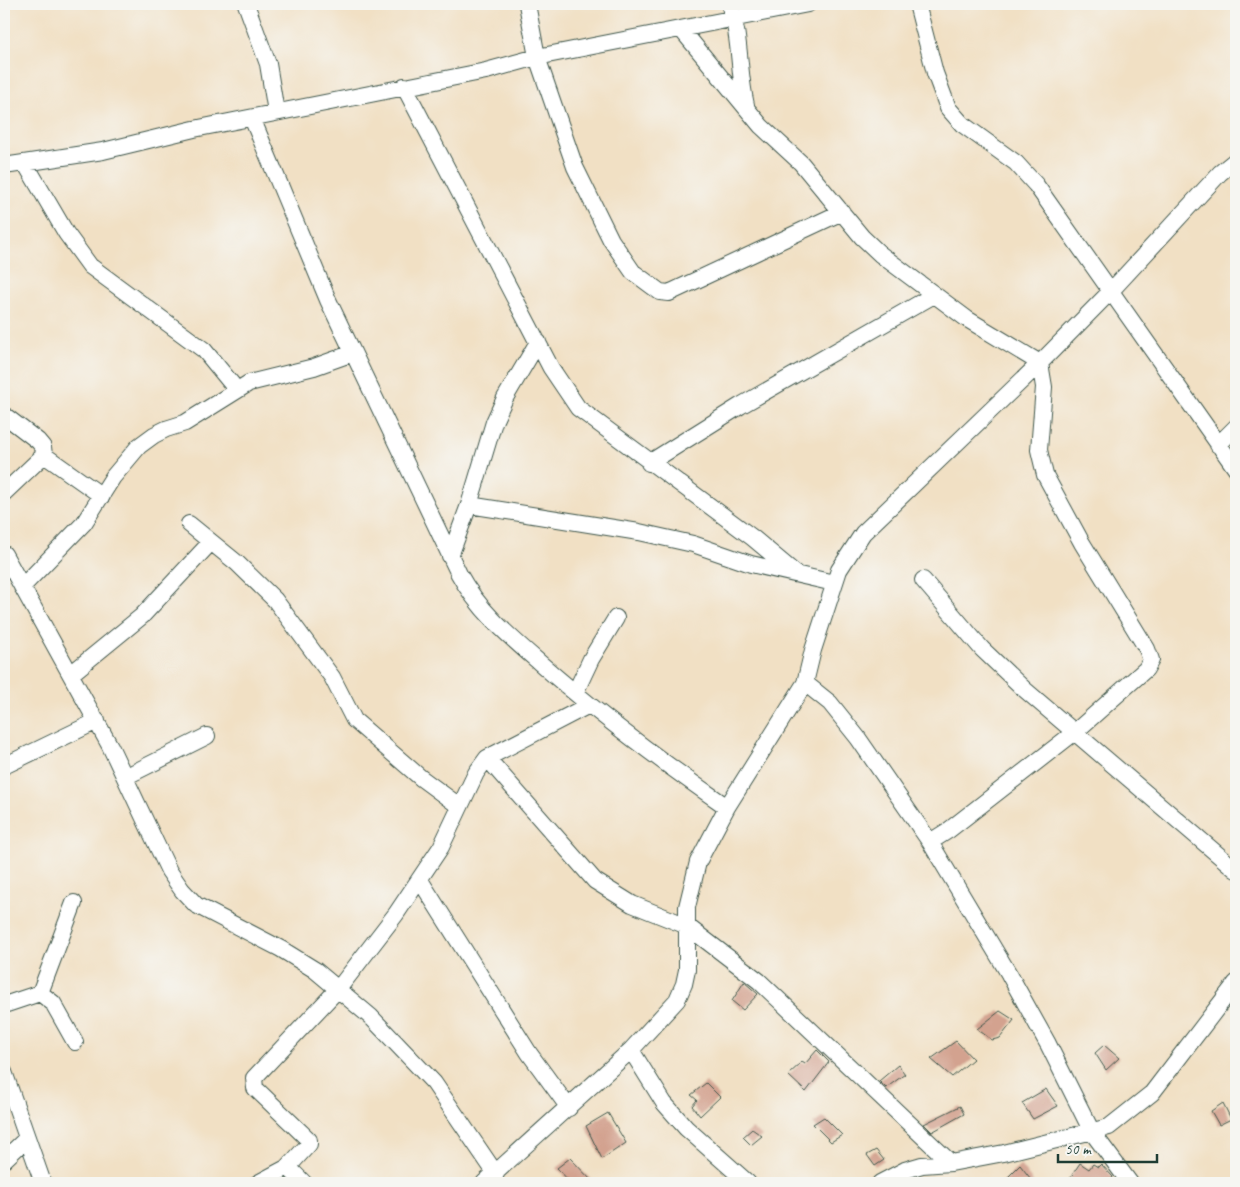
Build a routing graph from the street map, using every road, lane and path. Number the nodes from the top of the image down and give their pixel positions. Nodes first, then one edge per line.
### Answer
1 (246, 4) edge
2 (527, 4) edge
3 (808, 4) edge
4 (916, 4) edge
5 (732, 11) edge
6 (681, 29) junction
7 (537, 57) junction
8 (404, 86) junction
9 (746, 107) junction
10 (276, 112) junction
11 (252, 118) junction
12 (1236, 160) edge
13 (25, 163) junction
14 (4, 166) edge
15 (842, 212) junction
16 (1110, 292) junction
17 (934, 295) junction
18 (538, 342) junction
19 (353, 353) junction
20 (1040, 363) junction
21 (236, 389) junction
22 (4, 415) edge
23 (1236, 427) edge
24 (1218, 445) junction
25 (44, 455) junction
26 (649, 463) junction
27 (1236, 469) edge
28 (4, 493) edge
29 (102, 496) junction
30 (469, 506) junction
31 (189, 524) dead end
32 (211, 542) junction
33 (4, 554) edge
34 (450, 556) junction
35 (796, 574) junction
36 (923, 580) dead end
37 (834, 583) junction
38 (22, 587) junction
39 (616, 618) dead end
40 (71, 674) junction
41 (806, 684) junction
42 (575, 693) junction
43 (589, 705) junction
44 (97, 721) junction
45 (1075, 732) junction
46 (207, 736) dead end
47 (487, 758) junction
48 (4, 766) edge
49 (125, 778) junction
50 (459, 806) junction
51 (727, 806) junction
52 (930, 842) junction
53 (1236, 870) edge
54 (420, 880) junction
55 (74, 902) dead end
56 (687, 926) junction
57 (1236, 983) edge
58 (339, 988) junction
59 (40, 993) junction
60 (4, 1005) edge
61 (75, 1042) dead end
62 (631, 1050) junction
63 (4, 1072) edge
64 (569, 1108) junction
65 (1092, 1132) junction
66 (27, 1138) junction
67 (4, 1160) edge
68 (951, 1163) junction
69 (288, 1166) junction
70 (490, 1178) edge
71 (1123, 1180) edge
72 (43, 1183) edge
73 (258, 1183) edge
74 (304, 1183) edge
75 (748, 1183) edge
76 (880, 1183) edge

1 - 10 street
2 - 7 street
3 - 5 street
4 - 16 street
5 - 6 street
5 - 9 street
6 - 7 street
6 - 9 street
7 - 8 street
7 - 15 street
8 - 10 street
8 - 18 street
9 - 15 street
10 - 11 street
11 - 13 street
11 - 19 street
12 - 16 street
13 - 14 street
13 - 21 street
15 - 17 street
16 - 20 street
16 - 24 street
17 - 20 street
17 - 26 street
18 - 26 street
18 - 30 street
19 - 21 street
19 - 34 street
20 - 37 street
20 - 45 street
21 - 29 street
22 - 25 street
23 - 24 street
24 - 27 street
25 - 28 street
25 - 29 street
26 - 35 street
29 - 38 street
30 - 34 street
30 - 35 street
31 - 32 street
32 - 40 street
32 - 50 street
33 - 38 street
34 - 42 street
35 - 37 street
36 - 45 street
37 - 41 street
38 - 40 street
39 - 42 street
40 - 44 street
41 - 51 street
41 - 52 street
42 - 43 street
43 - 47 street
43 - 51 street
44 - 48 street
44 - 49 street
45 - 52 street
45 - 53 street
46 - 49 street
47 - 50 street
47 - 56 street
49 - 58 street
50 - 54 street
51 - 56 street
52 - 65 street
54 - 58 street
54 - 64 street
55 - 59 street
56 - 62 street
56 - 68 street
57 - 65 street
58 - 69 street
58 - 70 street
59 - 60 street
59 - 61 street
62 - 64 street
62 - 75 street
63 - 66 street
64 - 70 street
65 - 68 street
65 - 71 street
66 - 67 street
66 - 72 street
68 - 76 street
69 - 73 street
69 - 74 street

